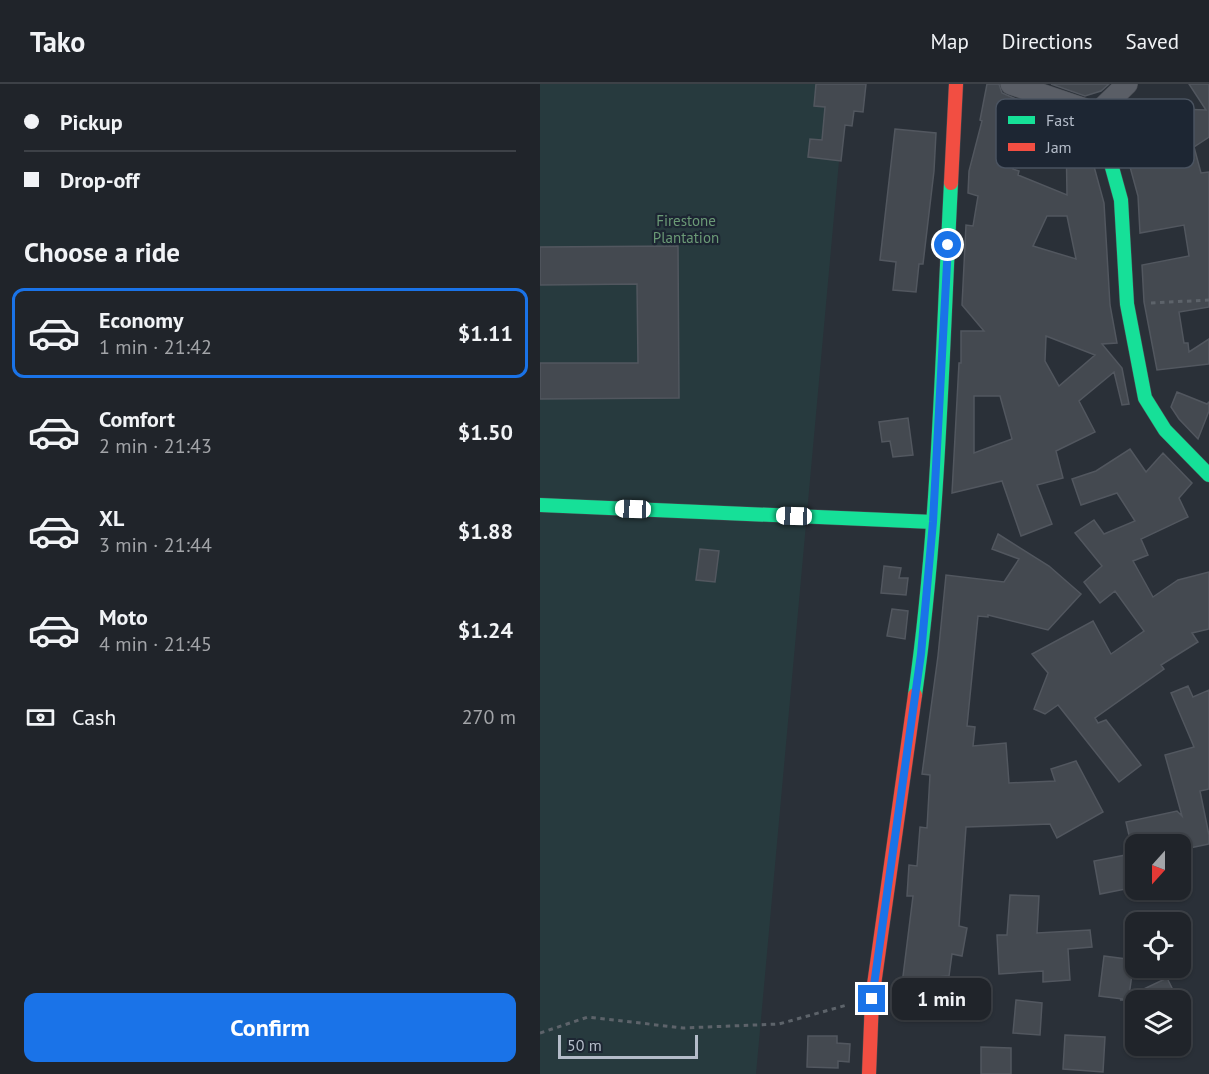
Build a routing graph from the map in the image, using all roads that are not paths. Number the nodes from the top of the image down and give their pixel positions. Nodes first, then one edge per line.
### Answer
1 (956, 84) edge
2 (1011, 84) edge
3 (1127, 84) edge
4 (1055, 99) edge
5 (1111, 99) edge
6 (1112, 168) edge
7 (1209, 475) edge
8 (540, 505) edge
9 (933, 522) junction
10 (869, 1074) edge

1 - 9 street
2 - 4 street
3 - 5 street
6 - 7 street
8 - 9 street
9 - 10 street

